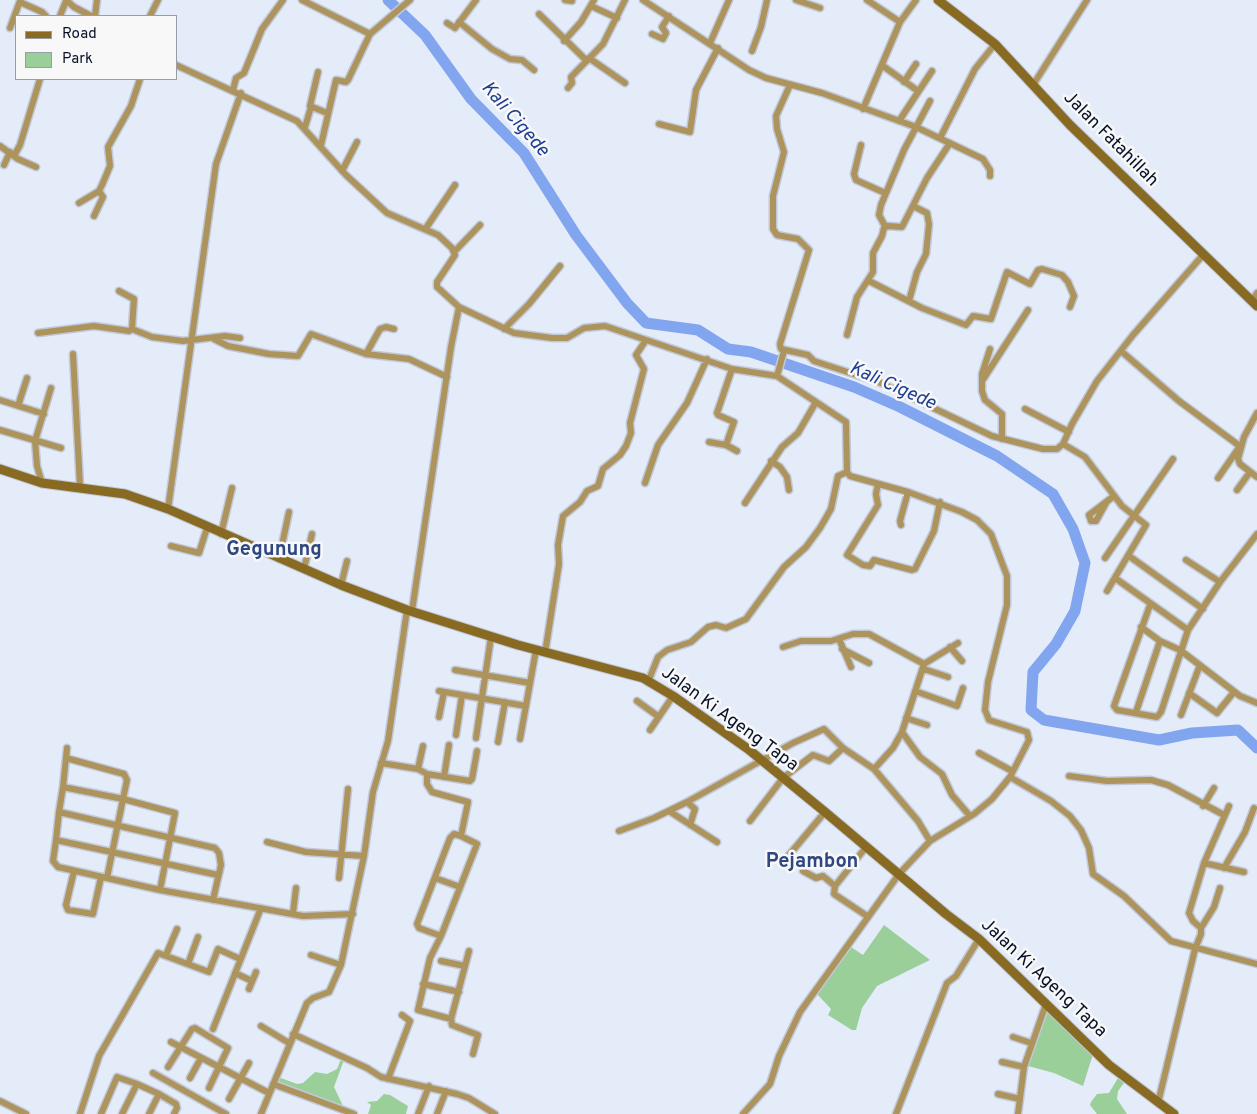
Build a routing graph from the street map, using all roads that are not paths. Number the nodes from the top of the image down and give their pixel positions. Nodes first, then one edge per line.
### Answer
1 (97, 0) edge
2 (158, 0) edge
3 (283, 0) edge
4 (302, 0) edge
5 (410, 0) edge
6 (476, 0) edge
7 (625, 0) edge
8 (643, 0) edge
9 (660, 0) edge
10 (729, 0) edge
11 (767, 0) edge
12 (796, 0) edge
13 (867, 0) edge
14 (916, 0) edge
15 (938, 0) edge
16 (1087, 0) edge
17 (20, 1) edge
18 (66, 1) edge
19 (592, 3) edge
20 (654, 7) junction
21 (820, 8) dead end
22 (539, 14) dead end
23 (45, 15) edge
24 (60, 15) edge
25 (89, 15) edge
26 (95, 15) edge
27 (150, 15) edge
28 (669, 16) junction
29 (616, 18) junction
30 (459, 22) junction
31 (900, 22) junction
32 (447, 23) dead end
33 (10, 28) dead end
34 (370, 34) junction
35 (652, 34) dead end
36 (564, 41) junction
37 (710, 43) junction
38 (995, 44) junction
39 (718, 48) junction
40 (752, 51) dead end
41 (588, 60) junction
42 (916, 64) dead end
43 (178, 66) edge
44 (883, 66) junction
45 (534, 70) dead end
46 (932, 71) dead end
47 (318, 72) dead end
48 (40, 80) edge
49 (140, 80) edge
50 (904, 82) junction
51 (625, 83) dead end
52 (790, 85) junction
53 (1033, 85) junction
54 (568, 88) dead end
55 (233, 90) junction
56 (918, 91) junction
57 (241, 93) junction
58 (930, 101) dead end
59 (311, 108) junction
60 (863, 109) junction
61 (327, 113) junction
62 (899, 120) junction
63 (659, 124) dead end
64 (304, 127) junction
65 (916, 127) junction
66 (940, 138) junction
67 (357, 142) dead end
68 (950, 143) junction
69 (321, 145) junction
70 (861, 145) dead end
71 (0, 146) edge
72 (12, 154) junction
73 (4, 165) dead end
74 (36, 166) dead end
75 (342, 171) junction
76 (990, 176) dead end
77 (455, 185) dead end
78 (99, 191) junction
79 (885, 193) junction
80 (79, 203) dead end
81 (913, 206) junction
82 (94, 216) dead end
83 (480, 225) dead end
84 (885, 226) junction
85 (426, 228) junction
86 (454, 252) junction
87 (1203, 255) junction
88 (560, 266) dead end
89 (869, 281) junction
90 (120, 291) dead end
91 (1257, 293) edge
92 (909, 301) junction
93 (1254, 304) edge
94 (460, 307) junction
95 (1070, 307) dead end
96 (1028, 310) dead end
97 (132, 329) junction
98 (394, 329) dead end
99 (504, 329) junction
100 (38, 333) dead end
101 (847, 334) dead end
102 (240, 338) dead end
103 (214, 339) junction
104 (190, 340) junction
105 (646, 340) junction
106 (990, 349) dead end
107 (1121, 351) junction
108 (73, 354) dead end
109 (366, 354) junction
110 (783, 354) junction
111 (707, 360) junction
112 (732, 369) junction
113 (777, 374) junction
114 (446, 377) junction
115 (28, 378) dead end
116 (981, 382) junction
117 (51, 388) dead end
118 (0, 400) edge
119 (816, 402) junction
120 (18, 406) junction
121 (1025, 410) dead end
122 (1257, 413) edge
123 (44, 414) junction
124 (0, 430) edge
125 (1068, 432) junction
126 (1002, 439) junction
127 (35, 442) junction
128 (709, 442) dead end
129 (1063, 444) junction
130 (726, 445) junction
131 (1240, 447) junction
132 (61, 448) dead end
133 (738, 451) dead end
134 (1172, 459) dead end
135 (771, 462) junction
136 (0, 469) edge
137 (847, 472) junction
138 (1250, 472) junction
139 (1257, 477) edge
140 (1218, 478) dead end
141 (42, 482) junction
142 (644, 484) dead end
143 (878, 484) junction
144 (80, 486) junction
145 (232, 488) dead end
146 (788, 490) dead end
147 (1237, 490) dead end
148 (908, 492) junction
149 (1114, 496) junction
150 (940, 502) junction
151 (745, 503) dead end
152 (1106, 503) dead end
153 (168, 509) junction
154 (289, 512) dead end
155 (1134, 514) junction
156 (901, 525) dead end
157 (207, 528) junction
158 (221, 534) junction
159 (312, 534) dead end
160 (1257, 534) edge
161 (171, 546) dead end
162 (1129, 556) junction
163 (1106, 558) dead end
164 (279, 559) junction
165 (1186, 560) dead end
166 (347, 561) dead end
167 (304, 569) junction
168 (1115, 578) junction
169 (1220, 582) junction
170 (341, 585) junction
171 (1107, 591) dead end
172 (1150, 604) junction
173 (1203, 609) junction
174 (410, 610) junction
175 (1141, 626) junction
176 (1188, 630) junction
177 (491, 637) junction
178 (838, 639) junction
179 (1160, 641) junction
180 (958, 642) dead end
181 (783, 647) dead end
182 (950, 648) junction
183 (842, 649) junction
184 (1180, 650) junction
185 (540, 652) junction
186 (962, 661) dead end
187 (869, 663) dead end
188 (1200, 665) junction
189 (851, 666) dead end
190 (924, 666) junction
191 (455, 670) dead end
192 (484, 675) junction
193 (948, 677) dead end
194 (648, 682) junction
195 (530, 683) junction
196 (963, 688) dead end
197 (915, 691) junction
198 (1234, 692) junction
199 (1189, 693) junction
200 (462, 695) junction
201 (673, 696) junction
202 (482, 698) junction
203 (637, 701) dead end
204 (505, 702) junction
205 (1257, 703) edge
206 (526, 706) junction
207 (1136, 712) junction
208 (1181, 715) dead end
209 (439, 717) dead end
210 (659, 717) junction
211 (906, 718) junction
212 (927, 725) dead end
213 (650, 730) dead end
214 (902, 732) junction
215 (456, 735) dead end
216 (476, 738) dead end
217 (520, 739) dead end
218 (498, 742) dead end
219 (449, 745) dead end
220 (423, 746) dead end
221 (67, 748) dead end
222 (843, 748) junction
223 (477, 751) dead end
224 (979, 753) dead end
225 (66, 758) junction
226 (762, 760) junction
227 (381, 763) junction
228 (418, 769) junction
229 (874, 769) junction
230 (427, 774) junction
231 (1011, 774) junction
232 (1069, 776) dead end
233 (444, 777) junction
234 (783, 778) junction
235 (63, 786) junction
236 (1214, 788) dead end
237 (348, 789) dead end
238 (123, 799) junction
239 (687, 802) junction
240 (1203, 806) junction
241 (1229, 806) dead end
242 (1254, 808) dead end
243 (669, 811) junction
244 (59, 812) junction
245 (825, 812) junction
246 (1224, 815) junction
247 (970, 816) junction
248 (750, 821) dead end
249 (690, 825) junction
250 (117, 826) junction
251 (619, 831) dead end
252 (461, 836) junction
253 (171, 838) junction
254 (56, 840) junction
255 (930, 841) junction
256 (268, 842) dead end
257 (717, 842) dead end
258 (867, 846) junction
259 (112, 852) junction
260 (342, 854) junction
261 (364, 856) junction
262 (784, 861) dead end
263 (1204, 863) junction
264 (166, 864) junction
265 (1224, 868) junction
266 (74, 871) junction
267 (803, 871) dead end
268 (1244, 872) dead end
269 (899, 874) junction
270 (218, 875) junction
271 (104, 877) junction
272 (339, 878) dead end
273 (435, 878) junction
274 (835, 886) junction
275 (460, 887) junction
276 (296, 888) dead end
277 (1220, 888) dead end
278 (160, 890) junction
279 (213, 900) junction
280 (261, 908) junction
281 (292, 913) junction
282 (353, 914) junction
283 (867, 916) junction
284 (1201, 928) junction
285 (177, 929) dead end
286 (441, 936) junction
287 (198, 937) dead end
288 (979, 939) junction
289 (1195, 949) junction
290 (468, 951) dead end
291 (166, 955) junction
292 (311, 955) dead end
293 (240, 959) junction
294 (441, 961) dead end
295 (188, 964) junction
296 (341, 964) junction
297 (1257, 964) edge
298 (465, 966) junction
299 (256, 972) dead end
300 (235, 974) junction
301 (252, 981) junction
302 (423, 984) junction
303 (249, 989) dead end
304 (458, 992) junction
305 (1046, 1004) junction
306 (402, 1015) dead end
307 (451, 1019) junction
308 (261, 1026) dead end
309 (213, 1029) dead end
310 (293, 1034) junction
311 (1013, 1037) dead end
312 (170, 1042) dead end
313 (289, 1043) junction
314 (1031, 1043) junction
315 (180, 1048) junction
316 (473, 1054) dead end
317 (200, 1058) junction
318 (1002, 1062) dead end
319 (248, 1063) dead end
320 (168, 1067) dead end
321 (1024, 1067) junction
322 (220, 1068) junction
323 (153, 1074) dead end
324 (190, 1078) dead end
325 (240, 1078) junction
326 (388, 1079) junction
327 (138, 1084) junction
328 (273, 1084) junction
329 (428, 1086) junction
330 (209, 1088) dead end
331 (446, 1091) junction
332 (159, 1094) junction
333 (269, 1094) junction
334 (998, 1094) dead end
335 (229, 1099) dead end
336 (1020, 1099) junction
337 (0, 1100) edge
338 (1158, 1103) junction
339 (14, 1112) edge
340 (26, 1114) edge
341 (80, 1114) edge
342 (101, 1114) edge
343 (122, 1114) edge
344 (149, 1114) edge
345 (174, 1114) edge
346 (226, 1114) edge
347 (261, 1114) edge
348 (354, 1114) edge
349 (418, 1114) edge
350 (437, 1114) edge
351 (495, 1114) edge
352 (743, 1114) edge
353 (896, 1114) edge
354 (1018, 1114) edge
355 (1174, 1114) edge

1 - 26 street
2 - 27 street
3 - 55 street
4 - 34 street
5 - 34 street
6 - 30 street
7 - 29 street
8 - 20 street
9 - 20 street
10 - 37 street
11 - 40 street
12 - 21 street
13 - 31 street
14 - 31 street
15 - 38 street, Jalan Fatahillah
16 - 53 street
17 - 23 street
17 - 33 street
18 - 24 street
18 - 25 street
19 - 29 street
19 - 36 street
20 - 28 street
22 - 36 street
28 - 35 street
28 - 37 street
29 - 41 street
30 - 32 street
30 - 45 street
31 - 44 street
34 - 61 street
36 - 41 street
37 - 39 street
38 - 53 street, Jalan Fatahillah
38 - 66 street
39 - 52 street
39 - 63 street
41 - 51 street
41 - 54 street
42 - 50 street
43 - 55 street
44 - 50 street
44 - 60 street
46 - 56 street
47 - 59 street
48 - 72 street
49 - 78 street
50 - 56 street
52 - 60 street
52 - 110 street
53 - 87 street, Jalan Fatahillah
55 - 57 street
56 - 62 street
57 - 64 street
57 - 104 street
58 - 65 street
59 - 61 street
59 - 64 street
60 - 62 street
61 - 69 street
62 - 65 street
64 - 69 street
65 - 66 street
65 - 79 street
66 - 68 street
67 - 75 street
68 - 76 street
68 - 81 street
69 - 75 street
70 - 79 street
71 - 72 street
72 - 73 street
72 - 74 street
75 - 85 street
77 - 85 street
78 - 80 street
78 - 82 street
79 - 84 street
81 - 84 street
81 - 92 street
83 - 86 street
84 - 89 street
85 - 86 street
86 - 94 street
87 - 93 street, Jalan Fatahillah
87 - 107 street
88 - 99 street
89 - 92 street
89 - 101 street
90 - 97 street
91 - 93 street
92 - 95 street
94 - 99 street
94 - 114 street
96 - 116 street
97 - 100 street
97 - 104 street
98 - 109 street
99 - 105 street
102 - 103 street
103 - 104 street
103 - 109 street
104 - 153 street
105 - 111 street
105 - 185 street
106 - 116 street
107 - 125 street
107 - 131 street
108 - 144 street
109 - 114 street
110 - 113 street
110 - 126 street
111 - 112 street
111 - 142 street
112 - 113 street
112 - 130 street
113 - 119 street
114 - 174 street
115 - 120 street
116 - 126 street
117 - 123 street
118 - 120 street
119 - 135 street
119 - 137 street
120 - 123 street
121 - 125 street
122 - 131 street
123 - 127 street
124 - 127 street
125 - 129 street
126 - 129 street
127 - 132 street
127 - 141 street
128 - 130 street
129 - 149 street
130 - 133 street
131 - 138 street
131 - 140 street
134 - 155 street
135 - 146 street
135 - 151 street
136 - 141 street, Jalan Ki Ageng Tapa
137 - 143 street
137 - 194 street
138 - 139 street
138 - 147 street
141 - 144 street, Jalan Ki Ageng Tapa
143 - 148 street
143 - 150 street
144 - 153 street, Jalan Ki Ageng Tapa
145 - 158 street
148 - 150 street
148 - 156 street
149 - 152 street
149 - 155 street
150 - 231 street
153 - 157 street, Jalan Ki Ageng Tapa
154 - 164 street
155 - 162 street
155 - 163 street
157 - 158 street, Jalan Ki Ageng Tapa
157 - 161 street
158 - 164 street, Jalan Ki Ageng Tapa
159 - 167 street
160 - 169 street
162 - 168 street
162 - 173 street
164 - 167 street, Jalan Ki Ageng Tapa
165 - 169 street
166 - 170 street
167 - 170 street, Jalan Ki Ageng Tapa
168 - 171 street
168 - 172 street
169 - 173 street
170 - 174 street, Jalan Ki Ageng Tapa
172 - 175 street
172 - 176 street
173 - 176 street
174 - 177 street, Jalan Ki Ageng Tapa
174 - 227 street
175 - 179 street
175 - 207 street
176 - 184 street
177 - 185 street, Jalan Ki Ageng Tapa
177 - 192 street
178 - 181 street
178 - 183 street
178 - 190 street
179 - 184 street
179 - 207 street
180 - 182 street
182 - 186 street
182 - 190 street
183 - 187 street
183 - 189 street
184 - 188 street
184 - 207 street
185 - 194 street, Jalan Ki Ageng Tapa
185 - 195 street
188 - 198 street
188 - 199 street
190 - 193 street
190 - 197 street
191 - 192 street
192 - 195 street
192 - 202 street
194 - 201 street, Jalan Ki Ageng Tapa
195 - 206 street
196 - 197 street
197 - 211 street
198 - 199 street
198 - 205 street
199 - 208 street
200 - 202 street
200 - 209 street
200 - 215 street
201 - 210 street
201 - 226 street, Jalan Ki Ageng Tapa
202 - 204 street
202 - 216 street
203 - 210 street
204 - 206 street
204 - 218 street
206 - 217 street
210 - 213 street
211 - 212 street
211 - 214 street
214 - 229 street
214 - 247 street
219 - 233 street
220 - 228 street
221 - 225 street
222 - 226 street
222 - 229 street
222 - 234 street
223 - 233 street
224 - 231 street
225 - 235 street
225 - 238 street
226 - 234 street, Jalan Ki Ageng Tapa
226 - 239 street
227 - 228 street
227 - 261 street
228 - 230 street
229 - 255 street
230 - 233 street
230 - 252 street
231 - 247 street
231 - 289 street
232 - 240 street
234 - 245 street, Jalan Ki Ageng Tapa
234 - 248 street
235 - 238 street
235 - 244 street
236 - 240 street
237 - 260 street
238 - 250 street
238 - 253 street
239 - 243 street
239 - 249 street
240 - 246 street
241 - 246 street
242 - 265 street
243 - 249 street
243 - 251 street
244 - 250 street
244 - 254 street
245 - 258 street, Jalan Ki Ageng Tapa
245 - 262 street
246 - 263 street
247 - 255 street
249 - 257 street
250 - 253 street
250 - 259 street
252 - 273 street
252 - 275 street
253 - 264 street
253 - 270 street
254 - 259 street
254 - 266 street
255 - 269 street
256 - 260 street
258 - 269 street, Jalan Ki Ageng Tapa
258 - 274 street
259 - 264 street
259 - 271 street
260 - 261 street
260 - 272 street
261 - 282 street
263 - 265 street
263 - 284 street
264 - 270 street
264 - 278 street
265 - 268 street
266 - 271 street
266 - 271 street
267 - 274 street
269 - 283 street
269 - 288 street, Jalan Ki Ageng Tapa
270 - 279 street
271 - 278 street
273 - 275 street
273 - 286 street
274 - 283 street
275 - 286 street
276 - 281 street
277 - 284 street
278 - 279 street
279 - 280 street
280 - 281 street
280 - 293 street
281 - 282 street
282 - 296 street
283 - 352 street
284 - 289 street
285 - 291 street
286 - 302 street
287 - 295 street
288 - 305 street, Jalan Ki Ageng Tapa
288 - 353 street
289 - 297 street
289 - 338 street
290 - 298 street
291 - 295 street
291 - 341 street
292 - 296 street
293 - 295 street
293 - 300 street
294 - 298 street
296 - 310 street
298 - 304 street
299 - 301 street
300 - 301 street
300 - 309 street
301 - 303 street
302 - 304 street
302 - 307 street
304 - 307 street
305 - 314 street
305 - 338 street, Jalan Ki Ageng Tapa
306 - 326 street
307 - 316 street
308 - 313 street
310 - 313 street
310 - 326 street
311 - 314 street
312 - 315 street
313 - 328 street
314 - 321 street
315 - 317 street
315 - 320 street
315 - 322 street
317 - 322 street
317 - 324 street
318 - 321 street
319 - 325 street
321 - 336 street
322 - 325 street
322 - 330 street
323 - 346 street
325 - 333 street
325 - 335 street
326 - 329 street
327 - 332 street
327 - 342 street
327 - 343 street
328 - 333 street
328 - 348 street
329 - 331 street
329 - 349 street
331 - 350 street
331 - 351 street
332 - 344 street
332 - 345 street
333 - 347 street
334 - 336 street
336 - 354 street
337 - 339 street
338 - 355 street, Jalan Ki Ageng Tapa
339 - 340 street

